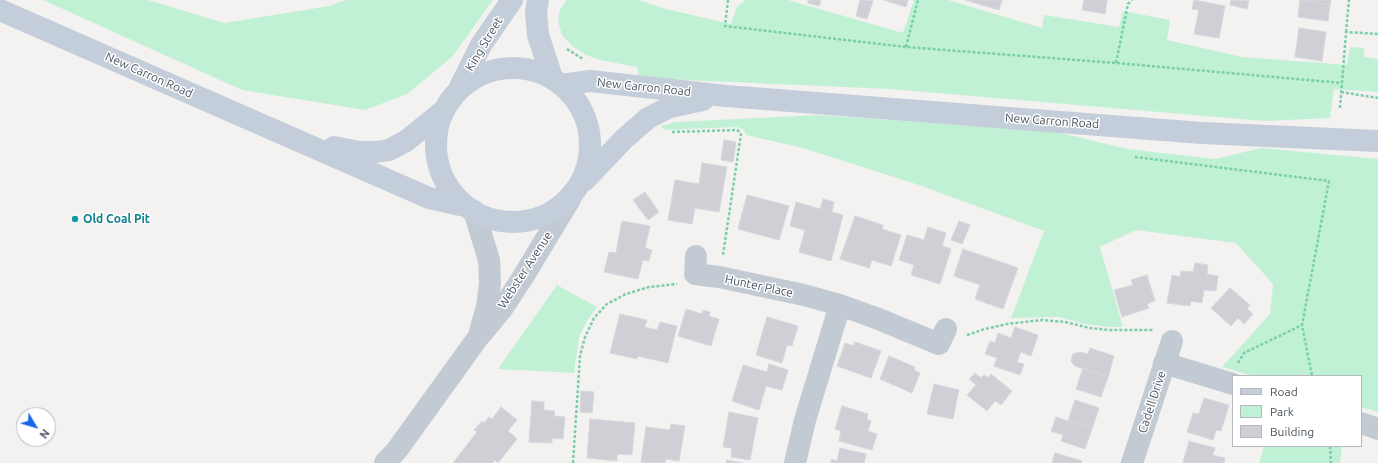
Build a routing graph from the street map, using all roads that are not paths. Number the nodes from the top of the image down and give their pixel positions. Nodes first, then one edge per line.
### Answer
1 (512, 0) edge
2 (538, 0) edge
3 (0, 10) edge
4 (557, 81) junction
5 (459, 90) junction
6 (726, 96) junction
7 (443, 111) junction
8 (298, 140) junction
9 (1378, 141) edge
10 (574, 193) junction
11 (469, 209) junction
12 (695, 265) road end
13 (840, 305) junction
14 (942, 336) road end
15 (477, 339) junction
16 (1172, 341) road end
17 (1164, 363) junction
18 (1230, 383) edge
19 (1362, 423) edge
20 (1378, 429) edge
21 (385, 463) edge
22 (795, 463) edge
23 (1132, 463) edge

1 - 5 main road, King Street
2 - 4 main road
3 - 8 main road, New Carron Road
4 - 5 main road
4 - 6 main road, New Carron Road
4 - 10 main road
5 - 7 main road
6 - 9 main road, New Carron Road
6 - 10 main road, New Carron Road
7 - 8 main road, New Carron Road
7 - 11 main road
8 - 11 main road, New Carron Road
10 - 11 main road, New Carron Road
10 - 15 street, Webster Avenue
11 - 15 street, Webster Avenue
12 - 13 street, Hunter Place
13 - 14 street, Hunter Place
13 - 22 street
15 - 21 street, Webster Avenue
16 - 17 street, Cadell Drive
17 - 18 street
17 - 23 street, Cadell Drive
19 - 20 street

